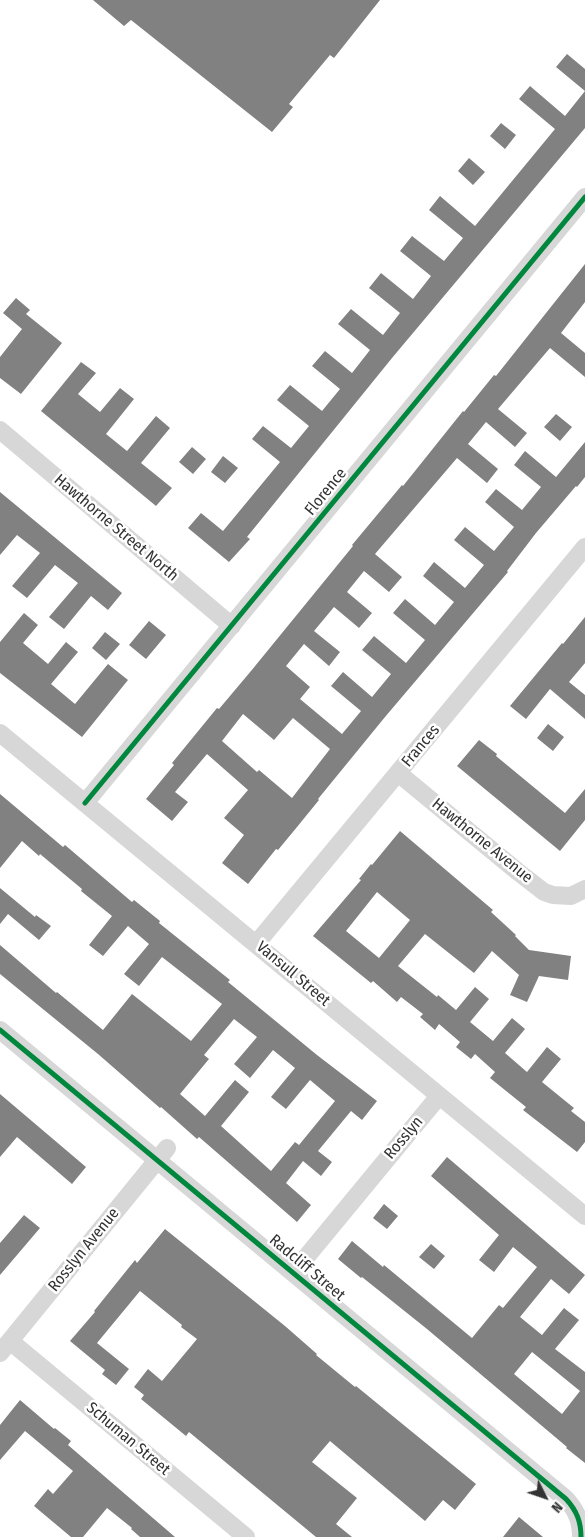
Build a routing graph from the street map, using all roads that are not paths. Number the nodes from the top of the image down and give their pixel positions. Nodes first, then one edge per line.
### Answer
1 (585, 197) edge
2 (0, 430) edge
3 (585, 547) edge
4 (232, 626) junction
5 (0, 733) edge
6 (398, 773) junction
7 (85, 803) junction
8 (578, 892) edge
9 (256, 944) junction
10 (0, 1030) edge
11 (439, 1096) junction
12 (162, 1154) junction
13 (585, 1216) edge
14 (293, 1272) junction
15 (5, 1347) edge
16 (246, 1537) edge
17 (581, 1537) edge

1 - 4 street, Florence
2 - 4 street, Hawthorne Street North
3 - 6 street, Frances
4 - 7 street, Florence
5 - 7 street, Vansull Street
6 - 8 street, Hawthorne Avenue
6 - 9 street, Frances
7 - 9 street, Vansull Street
9 - 11 street, Vansull Street
10 - 12 street, Radcliff Street
11 - 13 street, Vansull Street
11 - 14 street, Rosslyn
12 - 14 street, Radcliff Street
12 - 15 street, Rosslyn Avenue
14 - 17 street, Radcliff Street
15 - 16 street, Schuman Street

